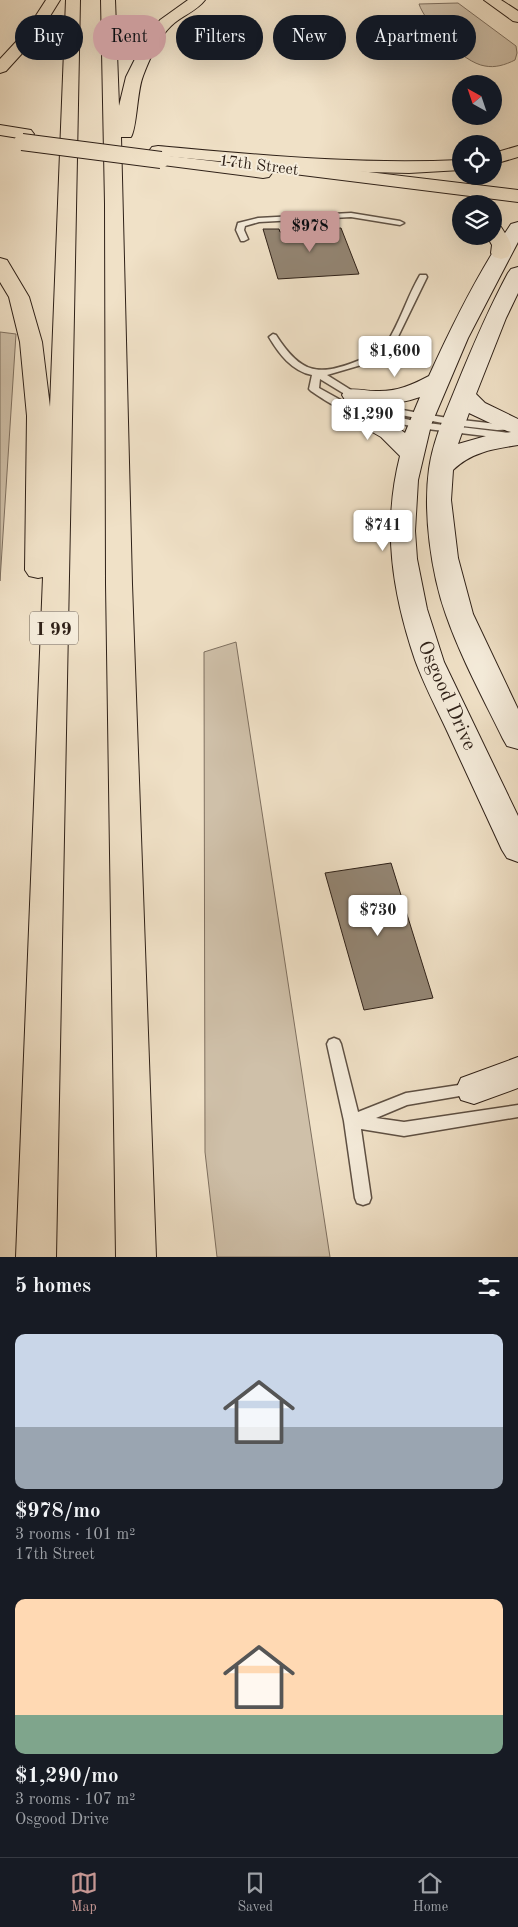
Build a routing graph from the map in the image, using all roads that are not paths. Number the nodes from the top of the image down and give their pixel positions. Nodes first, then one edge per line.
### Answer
1 (54, 0) edge
2 (73, 0) edge
3 (108, 0) edge
4 (198, 0) edge
5 (491, 0) edge
6 (508, 0) edge
7 (518, 6) edge
8 (518, 18) edge
9 (6, 59) edge
10 (0, 68) edge
11 (0, 130) edge
12 (0, 138) edge
13 (24, 138) junction
14 (518, 152) edge
15 (159, 155) junction
16 (502, 157) edge
17 (452, 165) edge
18 (386, 188) junction
19 (518, 196) edge
20 (518, 202) edge
21 (114, 204) junction
22 (452, 205) edge
23 (400, 223) dead end
24 (518, 228) edge
25 (244, 238) dead end
26 (502, 239) edge
27 (497, 245) edge
28 (0, 264) edge
29 (518, 273) edge
30 (423, 277) dead end
31 (273, 337) dead end
32 (317, 373) junction
33 (440, 379) junction
34 (463, 394) junction
35 (349, 401) junction
36 (421, 421) junction
37 (452, 426) junction
38 (517, 432) edge
39 (411, 455) junction
40 (441, 468) junction
41 (518, 739) edge
42 (48, 818) junction
43 (518, 850) edge
44 (334, 1044) dead end
45 (518, 1072) edge
46 (518, 1082) edge
47 (474, 1089) junction
48 (518, 1111) edge
49 (352, 1121) junction
50 (363, 1198) dead end
51 (36, 1257) edge
52 (136, 1257) edge

1 - 9 main road
2 - 42 main road, I 99
3 - 21 main road
4 - 21 main road
5 - 8 main road
6 - 7 main road
9 - 10 main road
11 - 13 main road, 17th Street
12 - 13 main road, 17th Street
13 - 15 main road, 17th Street, bridge
14 - 16 main road
15 - 17 main road
15 - 18 main road, 17th Street
15 - 19 main road, 17th Street
18 - 20 main road, 17th Street
18 - 22 main road
21 - 52 main road
23 - 25 lane
24 - 26 main road, Osgood Drive
27 - 33 main road, Osgood Drive
28 - 42 main road
29 - 34 main road
30 - 32 lane
31 - 32 lane
32 - 35 lane
32 - 35 lane
33 - 35 main road
33 - 36 main road, Osgood Drive
34 - 37 main road
34 - 38 main road
35 - 36 lane
35 - 36 lane
35 - 39 main road
36 - 37 lane
36 - 39 main road, Osgood Drive
37 - 38 lane
37 - 40 main road
38 - 40 main road
39 - 43 main road, Osgood Drive
40 - 41 main road
42 - 51 main road, I 99
44 - 49 lane
45 - 47 main road
46 - 47 lane
47 - 49 lane
48 - 49 lane
49 - 50 lane

